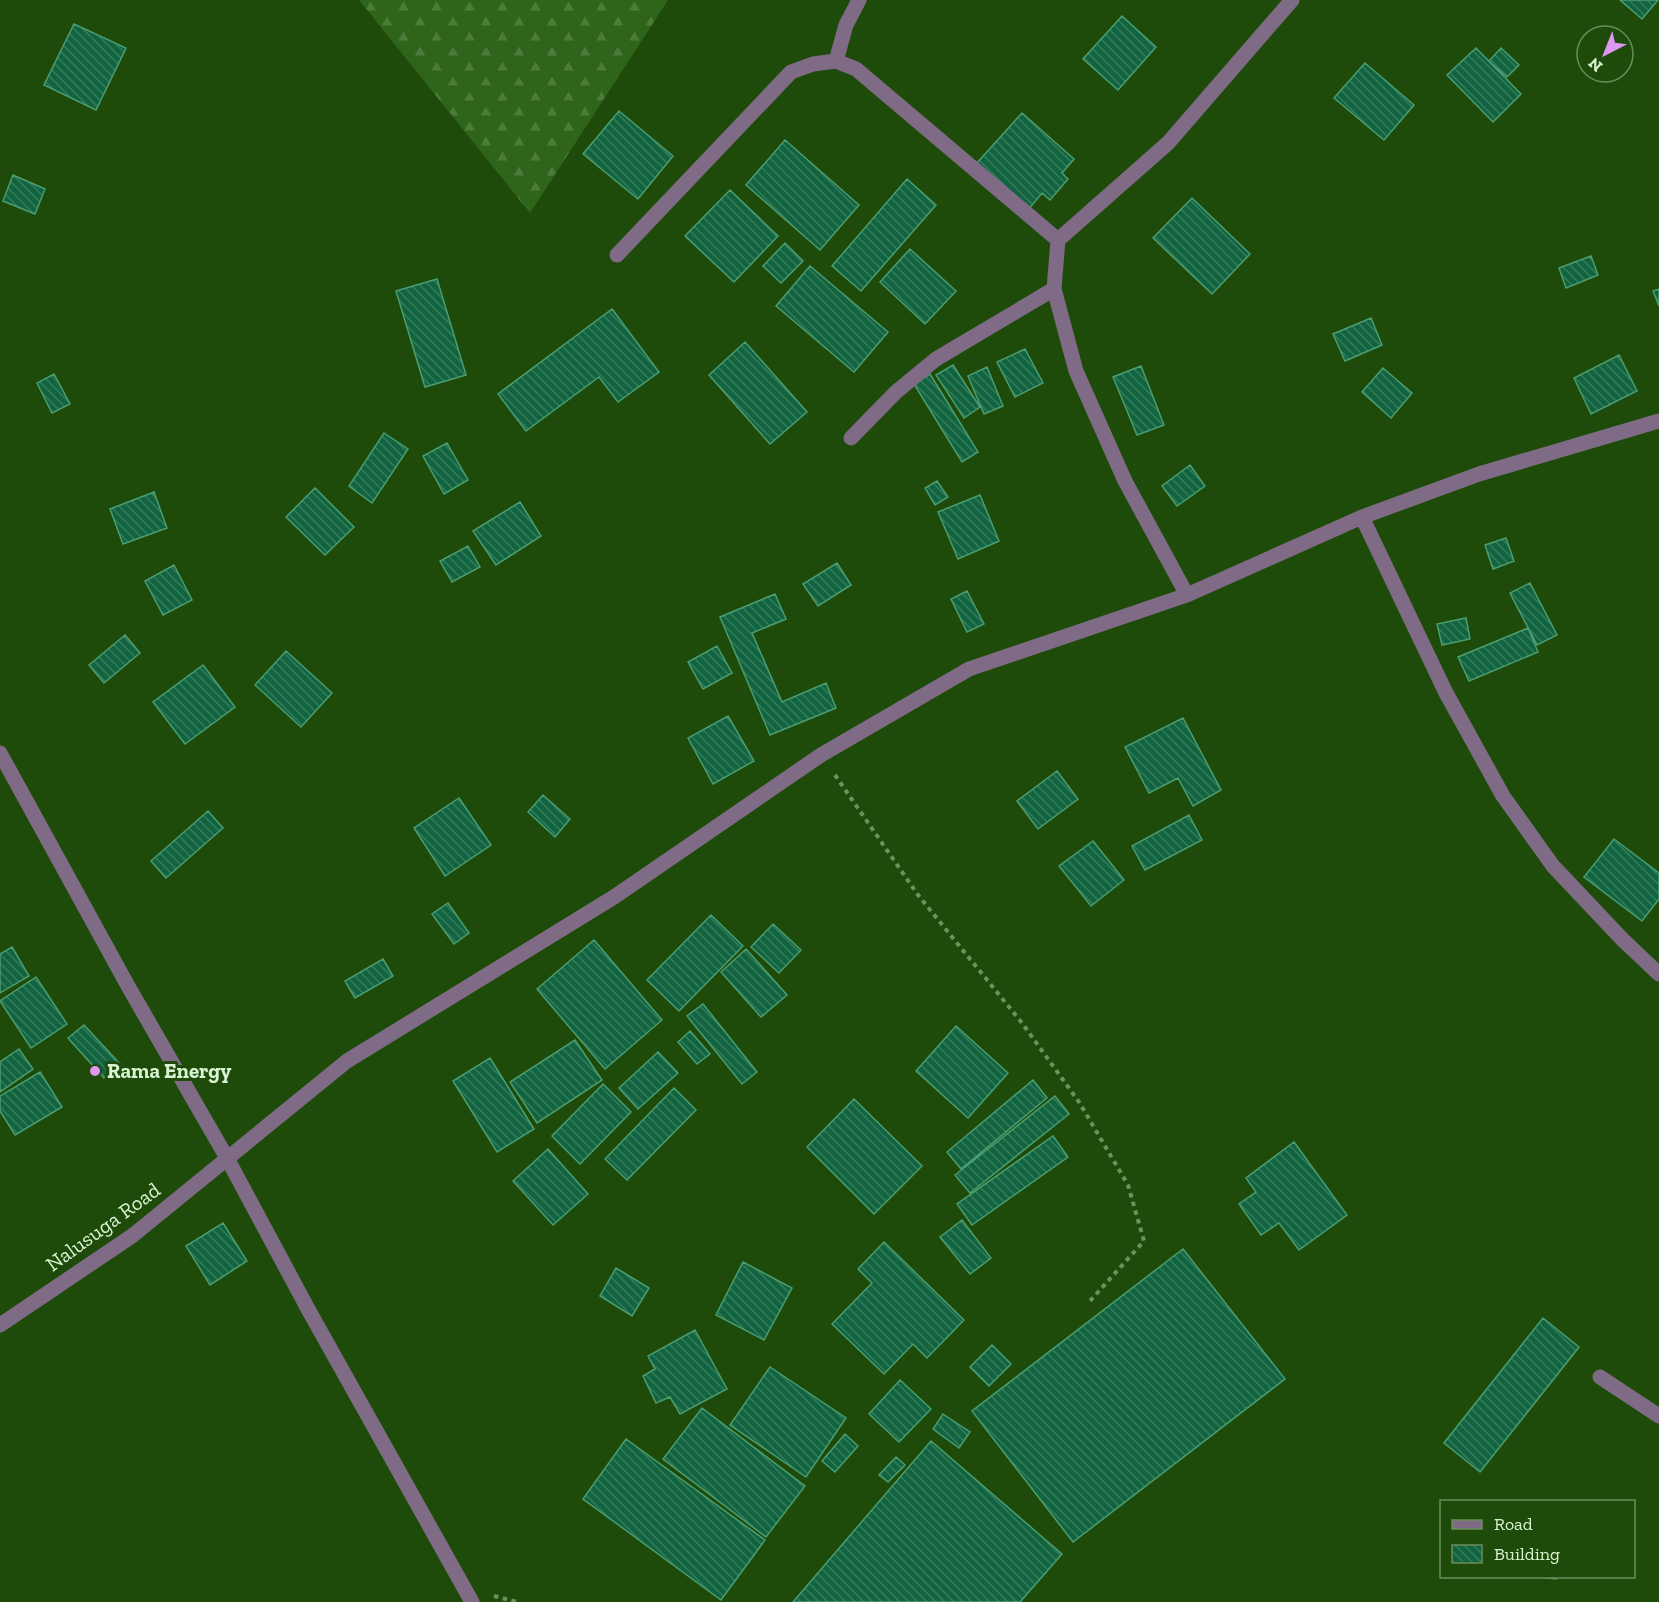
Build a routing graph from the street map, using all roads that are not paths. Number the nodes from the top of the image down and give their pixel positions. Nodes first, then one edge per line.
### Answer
1 (859, 0) edge
2 (1292, 0) edge
3 (837, 61) junction
4 (1058, 240) junction
5 (617, 255) dead end
6 (1054, 289) junction
7 (1659, 421) edge
8 (851, 438) dead end
9 (1362, 518) junction
10 (1187, 595) junction
11 (0, 753) edge
12 (1659, 974) edge
13 (228, 1158) junction
14 (0, 1325) edge
15 (1600, 1377) dead end
16 (1659, 1416) edge
17 (472, 1602) edge

1 - 3 street
2 - 4 street
3 - 4 street
3 - 5 street
4 - 6 street
6 - 8 street
6 - 10 street
7 - 9 street, Nalusuga Road
9 - 10 street, Nalusuga Road
9 - 12 street
10 - 13 street, Nalusuga Road
11 - 13 street
13 - 14 street, Nalusuga Road
13 - 17 street
15 - 16 street

